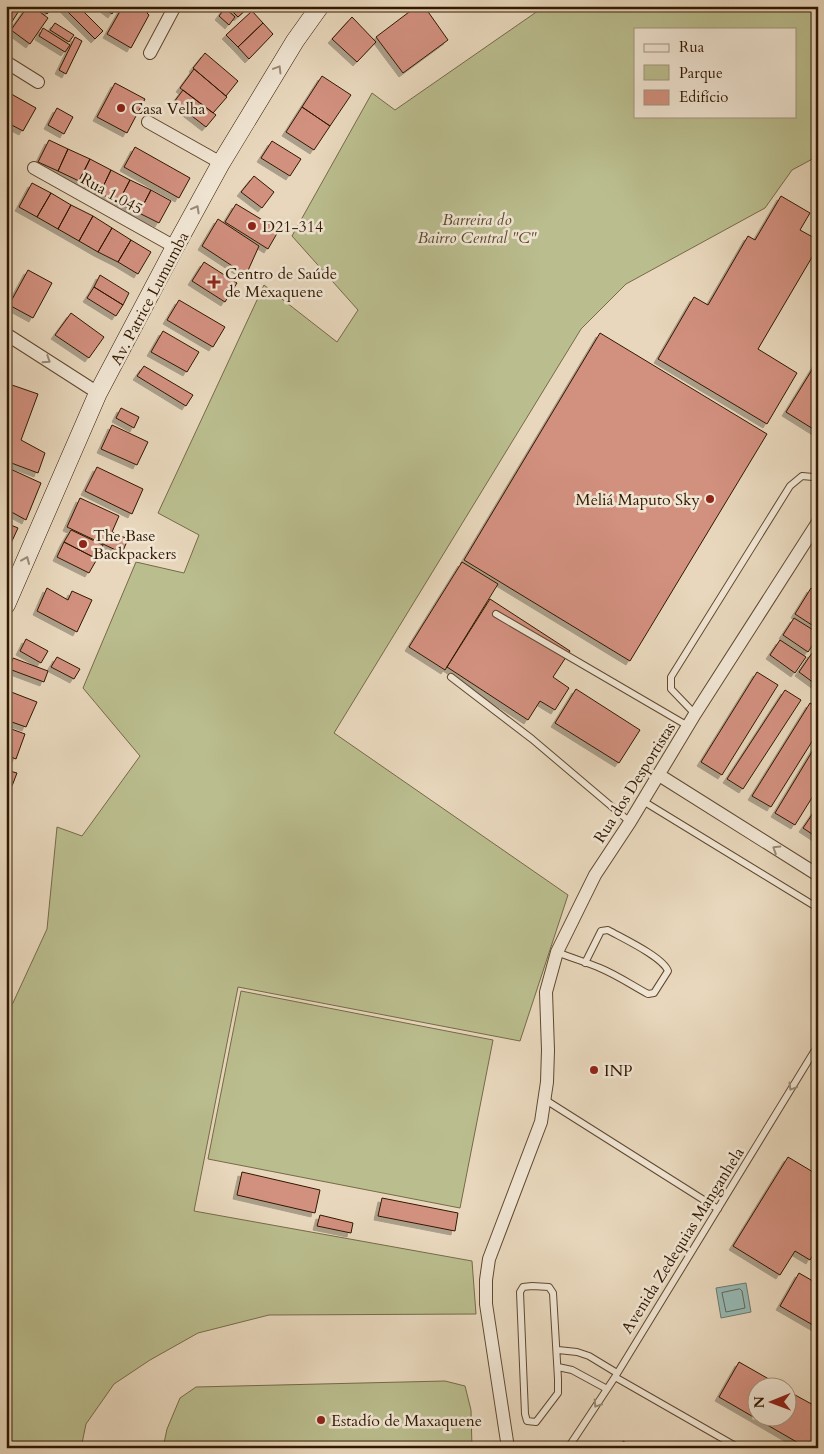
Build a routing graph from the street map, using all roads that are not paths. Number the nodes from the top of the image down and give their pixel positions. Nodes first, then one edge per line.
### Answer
1 (175, 6) edge
2 (320, 6) edge
3 (150, 53) dead end
4 (6, 62) edge
5 (38, 82) dead end
6 (148, 122) dead end
7 (221, 164) junction
8 (34, 168) dead end
9 (175, 247) junction
10 (6, 334) edge
11 (98, 393) junction
12 (818, 479) edge
13 (818, 522) edge
14 (6, 605) edge
15 (496, 614) dead end
16 (451, 677) dead end
17 (695, 714) junction
18 (688, 726) junction
19 (658, 775) junction
20 (643, 801) junction
21 (630, 822) junction
22 (818, 875) edge
23 (818, 908) edge
24 (557, 952) junction
25 (585, 963) junction
26 (818, 1046) edge
27 (544, 1100) junction
28 (718, 1209) junction
29 (558, 1350) junction
30 (558, 1367) junction
31 (616, 1375) junction
32 (607, 1389) junction
33 (508, 1448) edge
34 (568, 1448) edge
35 (739, 1448) edge

1 - 3 street
7 -> 2 main road, Av. Patrice Lumumba
4 - 5 street
6 - 7 street
9 -> 7 main road, Av. Patrice Lumumba
8 - 9 street, Rua 1.045
9 - 11 main road, Av. Patrice Lumumba
10 -> 11 street
14 -> 11 main road, Av. Patrice Lumumba
12 - 17 lane
13 - 17 street, Rua dos Desportistas
15 - 18 lane
16 - 21 lane
17 - 18 street, Rua dos Desportistas
18 - 19 street, Rua dos Desportistas
19 - 20 street, Rua dos Desportistas
22 -> 19 street
20 - 21 street, Rua dos Desportistas
20 - 23 lane
21 - 24 street, Rua dos Desportistas
24 - 25 lane
24 - 27 street, Rua dos Desportistas
25 - 25 lane
26 -> 28 lane, Avenida Zedequias Manganhela
27 - 28 lane
27 - 33 street, Rua dos Desportistas
28 - 31 lane, Avenida Zedequias Manganhela
29 - 30 lane
29 - 30 lane
29 - 31 lane
30 - 32 lane
31 - 32 lane, Avenida Zedequias Manganhela
31 - 35 lane
32 -> 34 lane, Avenida Zedequias Manganhela

